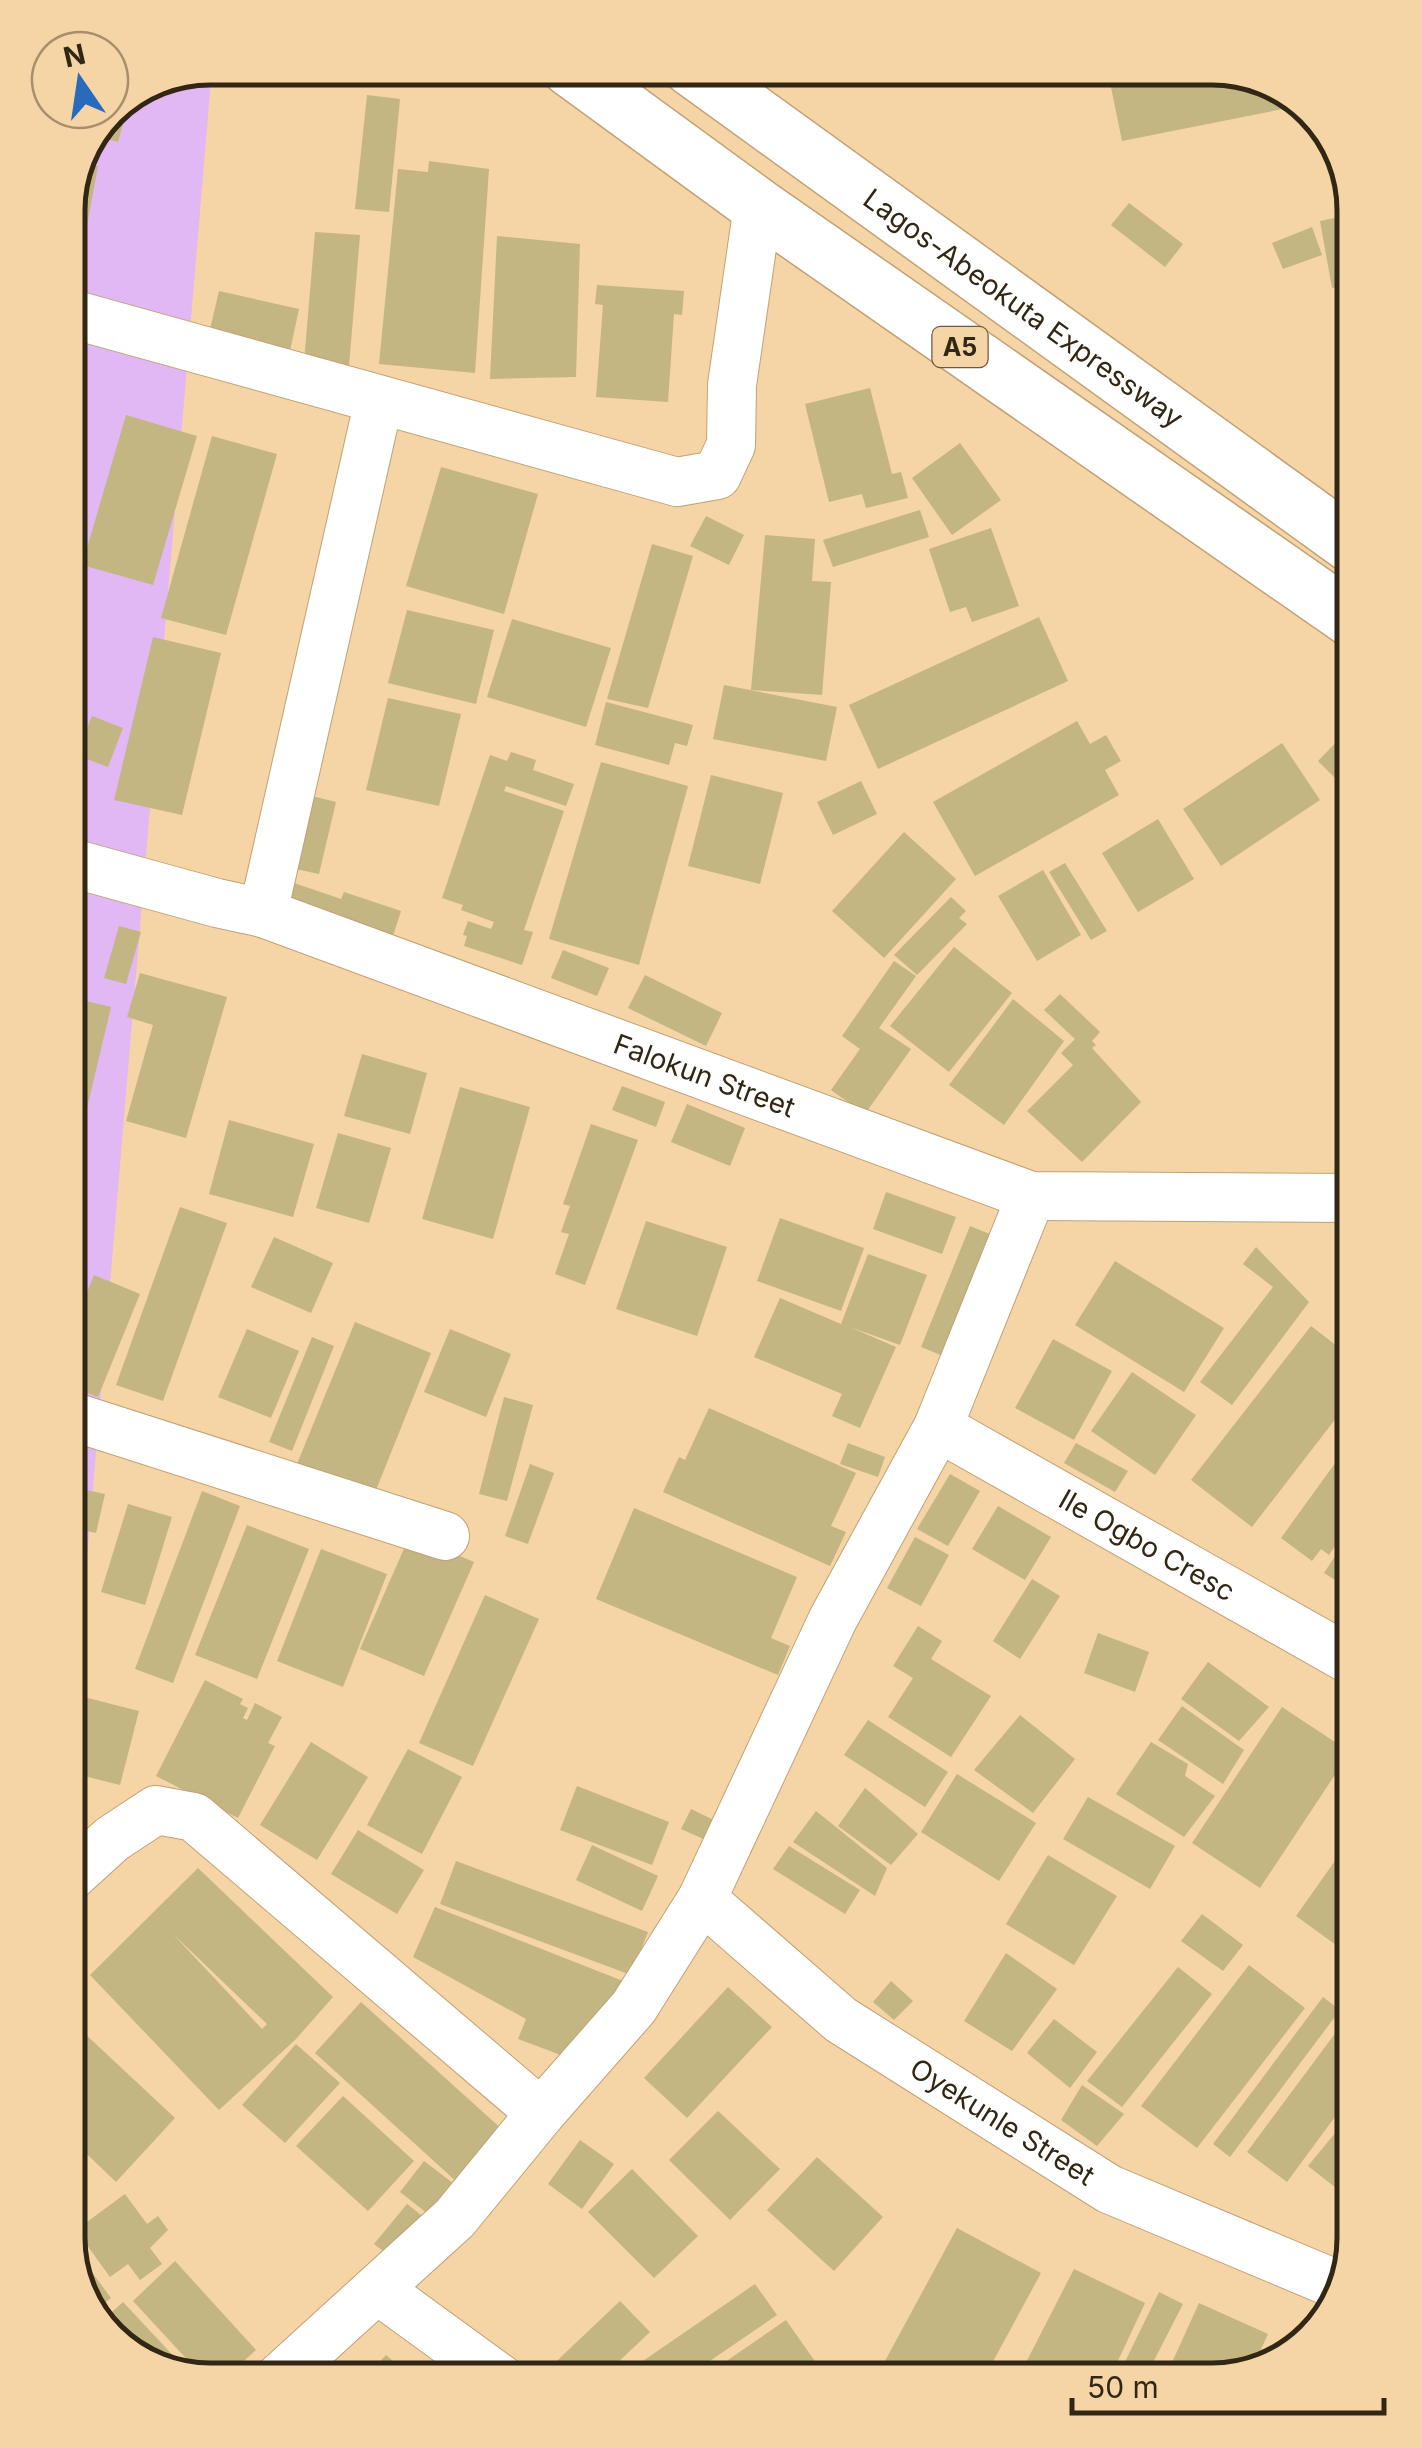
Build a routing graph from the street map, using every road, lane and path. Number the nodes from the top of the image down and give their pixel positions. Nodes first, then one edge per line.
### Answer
1 (592, 85) edge
2 (715, 85) edge
3 (758, 206) junction
4 (85, 318) edge
5 (379, 400) junction
6 (1337, 535) edge
7 (1337, 609) edge
8 (85, 867) edge
9 (263, 913) junction
10 (1031, 1196) junction
11 (1337, 1198) edge
12 (85, 1420) edge
13 (938, 1427) junction
14 (445, 1536) dead end
15 (1337, 1652) edge
16 (85, 1864) edge
17 (702, 1899) junction
18 (541, 2113) junction
19 (1329, 2281) edge
20 (377, 2288) junction
21 (295, 2363) edge
22 (479, 2363) edge

1 - 3 highway, A5
2 - 6 highway, Lagos-Abeokuta Expressway / A5
3 - 5 street
3 - 7 highway, A5
4 - 5 street
5 - 9 street
8 - 9 street, Falokun Street
9 - 10 street, Falokun Street
10 - 11 street, Falokun Street
10 - 13 street
12 - 14 street
13 - 15 street, Ile Ogbo Cresc
13 - 17 street
16 - 18 street
17 - 18 street
17 - 19 street, Oyekunle Street
18 - 20 street
20 - 21 street
20 - 22 street

